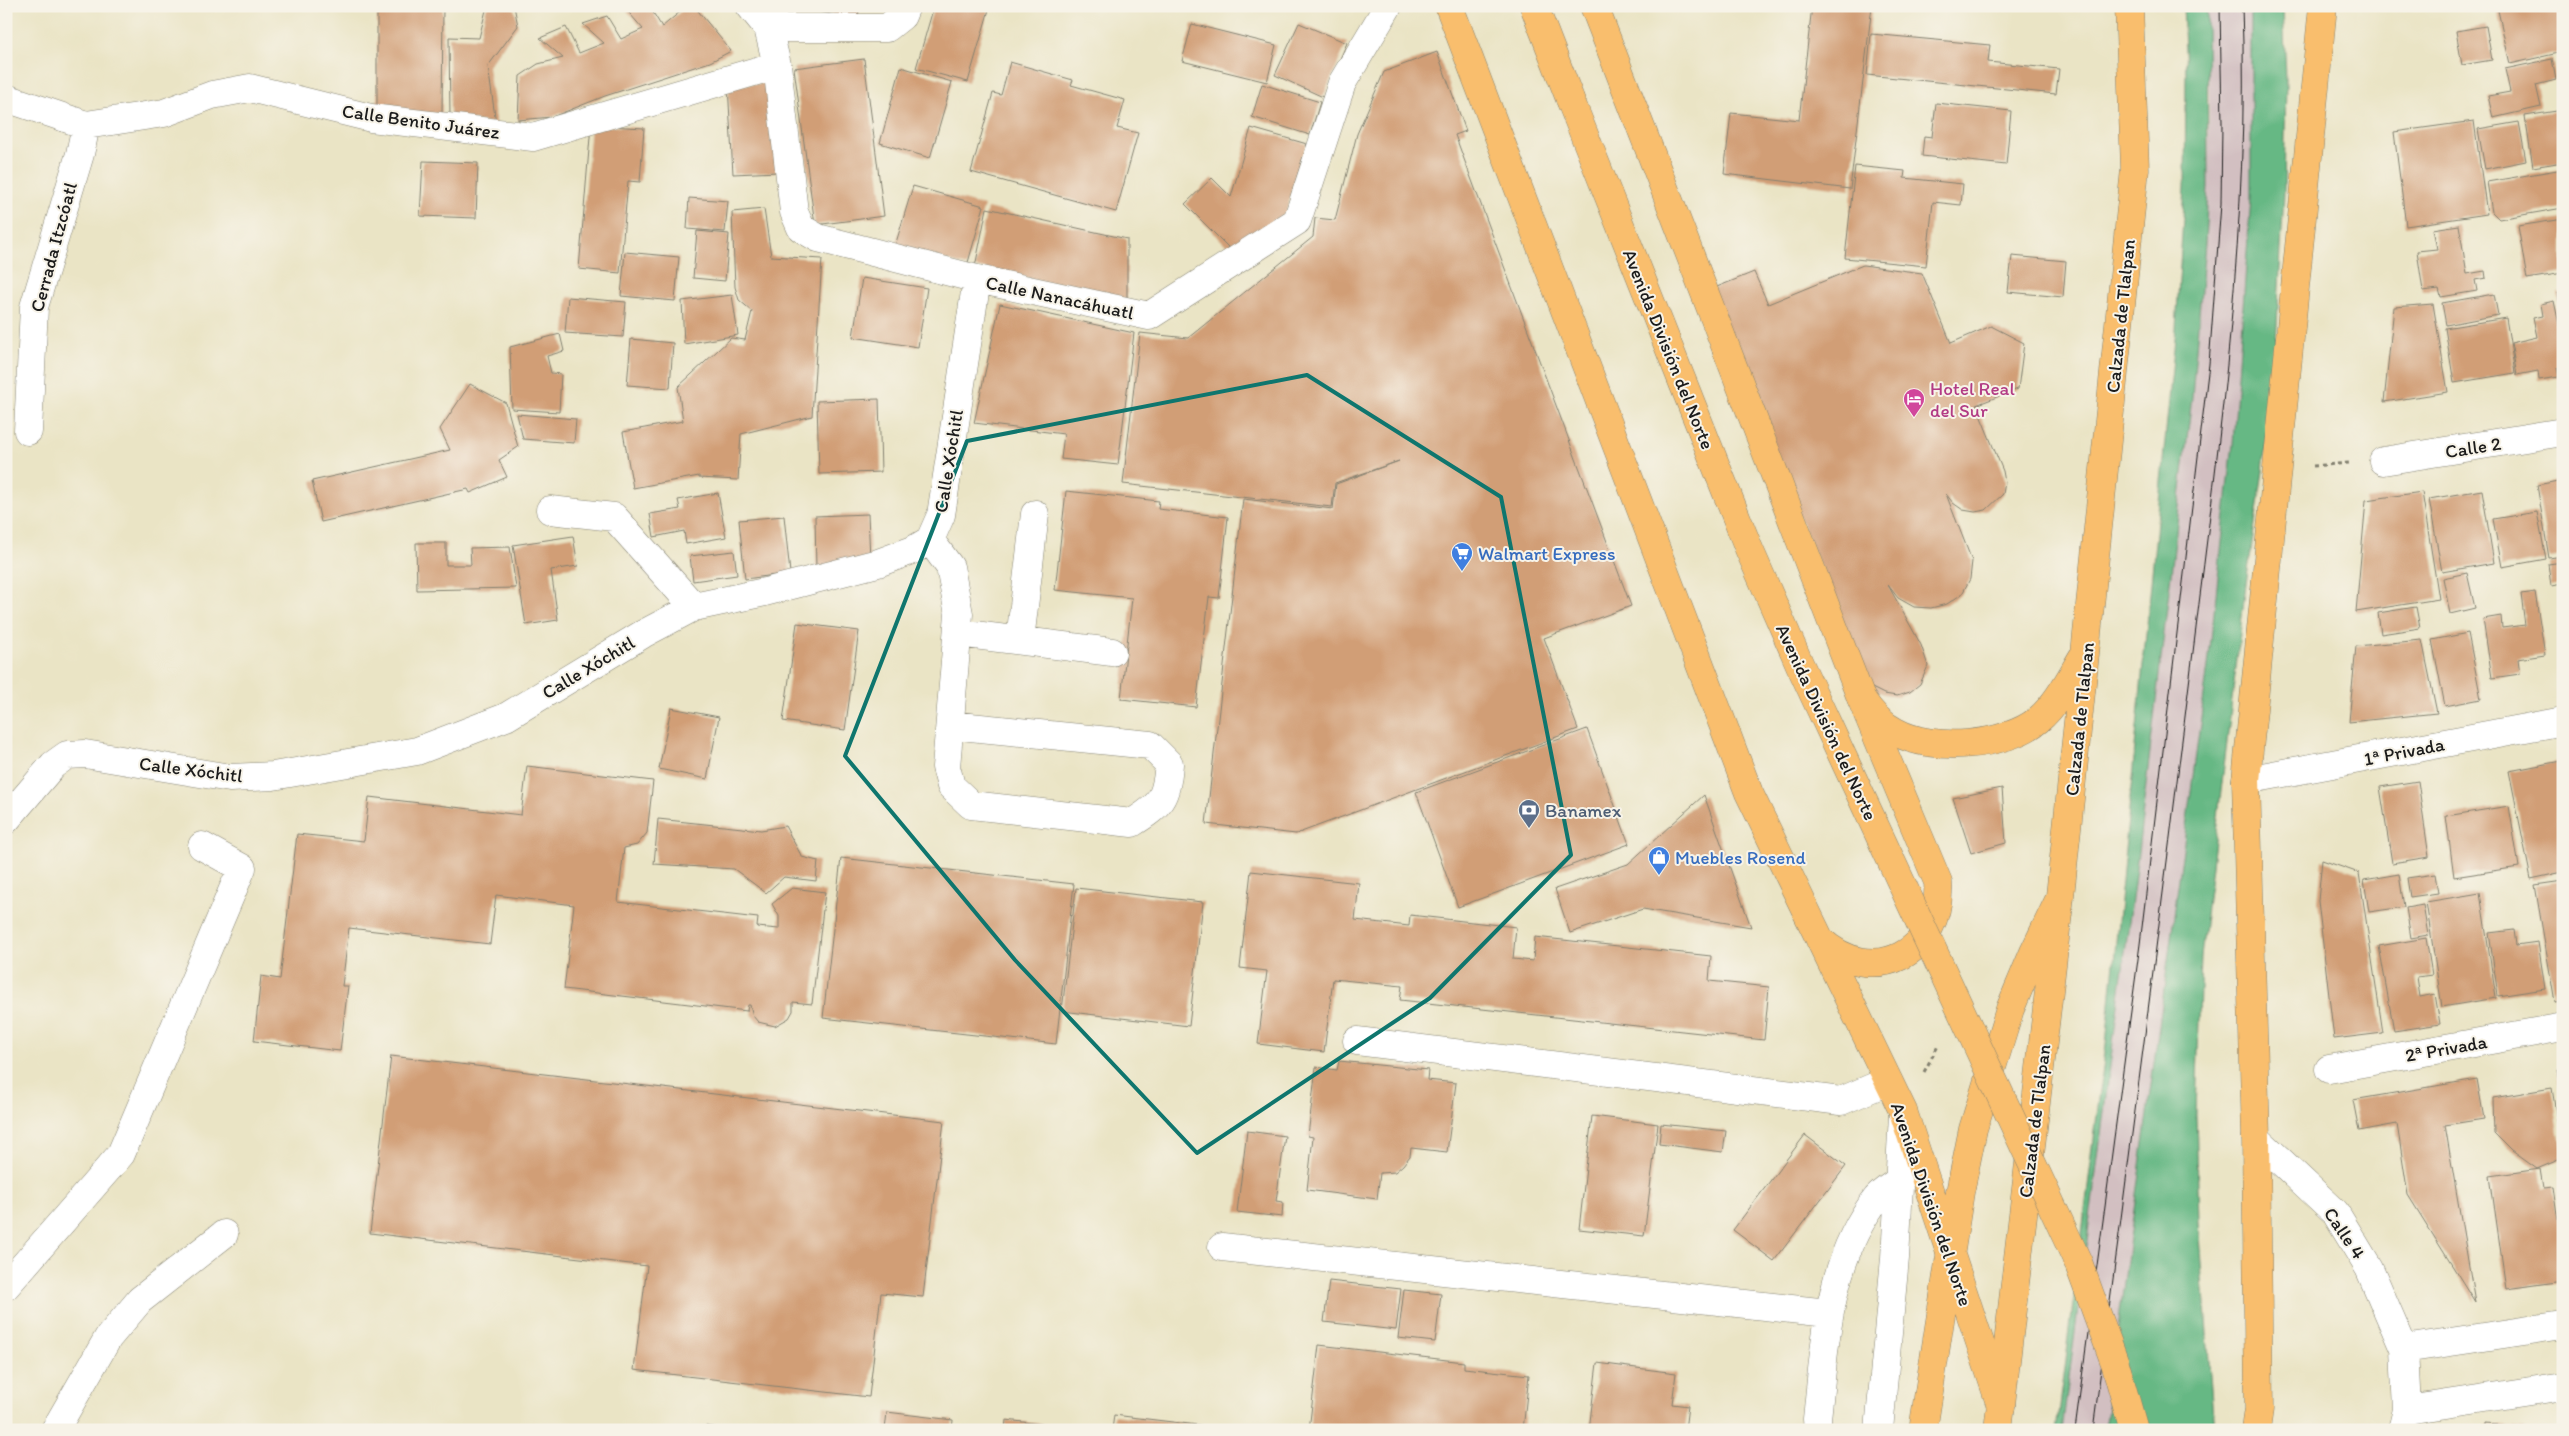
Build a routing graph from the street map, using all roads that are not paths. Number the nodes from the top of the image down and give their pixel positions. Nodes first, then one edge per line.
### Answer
1 (750, 6) edge
2 (906, 6) edge
3 (1388, 6) edge
4 (1449, 6) edge
5 (1534, 6) edge
6 (1594, 6) edge
7 (2130, 6) edge
8 (2323, 6) edge
9 (768, 28) junction
10 (777, 64) junction
11 (6, 98) edge
12 (86, 125) junction
13 (977, 279) junction
14 (28, 431) dead end
15 (2563, 432) edge
16 (2370, 462) road end
17 (550, 510) dead end
18 (1035, 514) dead end
19 (930, 540) junction
20 (694, 607) junction
21 (958, 633) junction
22 (1020, 640) junction
23 (1112, 652) dead end
24 (2085, 653) junction
25 (1861, 698) junction
26 (2563, 721) edge
27 (950, 726) junction
28 (2246, 780) junction
29 (6, 820) edge
30 (202, 846) dead end
31 (2060, 896) junction
32 (1819, 940) junction
33 (2563, 1027) edge
34 (1357, 1041) dead end
35 (2329, 1069) dead end
36 (1888, 1081) junction
37 (1903, 1111) junction
38 (2256, 1138) junction
39 (1901, 1179) junction
40 (224, 1234) dead end
41 (1222, 1247) dead end
42 (1950, 1256) junction
43 (6, 1286) edge
44 (1828, 1313) junction
45 (2563, 1325) edge
46 (2404, 1349) junction
47 (2563, 1386) edge
48 (2000, 1418) edge
49 (2405, 1420) edge
50 (55, 1430) edge
51 (1818, 1430) edge
52 (1879, 1430) edge
53 (1923, 1430) edge
54 (2134, 1430) edge
55 (2256, 1430) edge

1 - 9 street, Calle Nanacáhuatl
2 - 9 street
3 - 13 street, Calle Nanacáhuatl
4 - 32 main road, Avenida División del Norte
5 - 54 main road, Avenida División del Norte, bridge
6 - 25 main road
7 - 24 main road, Calzada de Tlalpan
8 - 28 main road
9 - 10 street, Calle Nanacáhuatl
10 - 12 street, Calle Benito Juárez
10 - 13 street, Calle Nanacáhuatl
11 - 12 street, Calle Benito Juárez
12 - 14 street, Cerrada Itzcóatl
13 - 19 street, Calle Xóchitl
15 - 16 street, Calle 2
17 - 20 street
18 - 22 street
19 - 20 street, Calle Xóchitl
19 - 21 street
20 - 29 street, Calle Xóchitl
21 - 22 street
21 - 27 street
22 - 23 street
24 - 25 main road
24 - 31 main road, Calzada de Tlalpan
25 - 32 main road
26 - 28 street, 1ª Privada
27 - 27 street
28 - 38 main road
30 - 43 street
31 - 42 main road
31 - 48 main road, Calzada de Tlalpan
32 - 36 main road, Avenida División del Norte
33 - 35 street, 2ª Privada
34 - 36 street
36 - 37 main road, Avenida División del Norte
37 - 39 street
37 - 42 main road, Avenida División del Norte
38 - 46 street, Calle 4
38 - 55 main road
39 - 44 street
39 - 52 street
40 - 50 street
41 - 44 street
42 - 48 main road, Avenida División del Norte
42 - 53 main road
44 - 51 street
45 - 46 street
46 - 49 street, Calle 4
47 - 49 street, Calle 4

